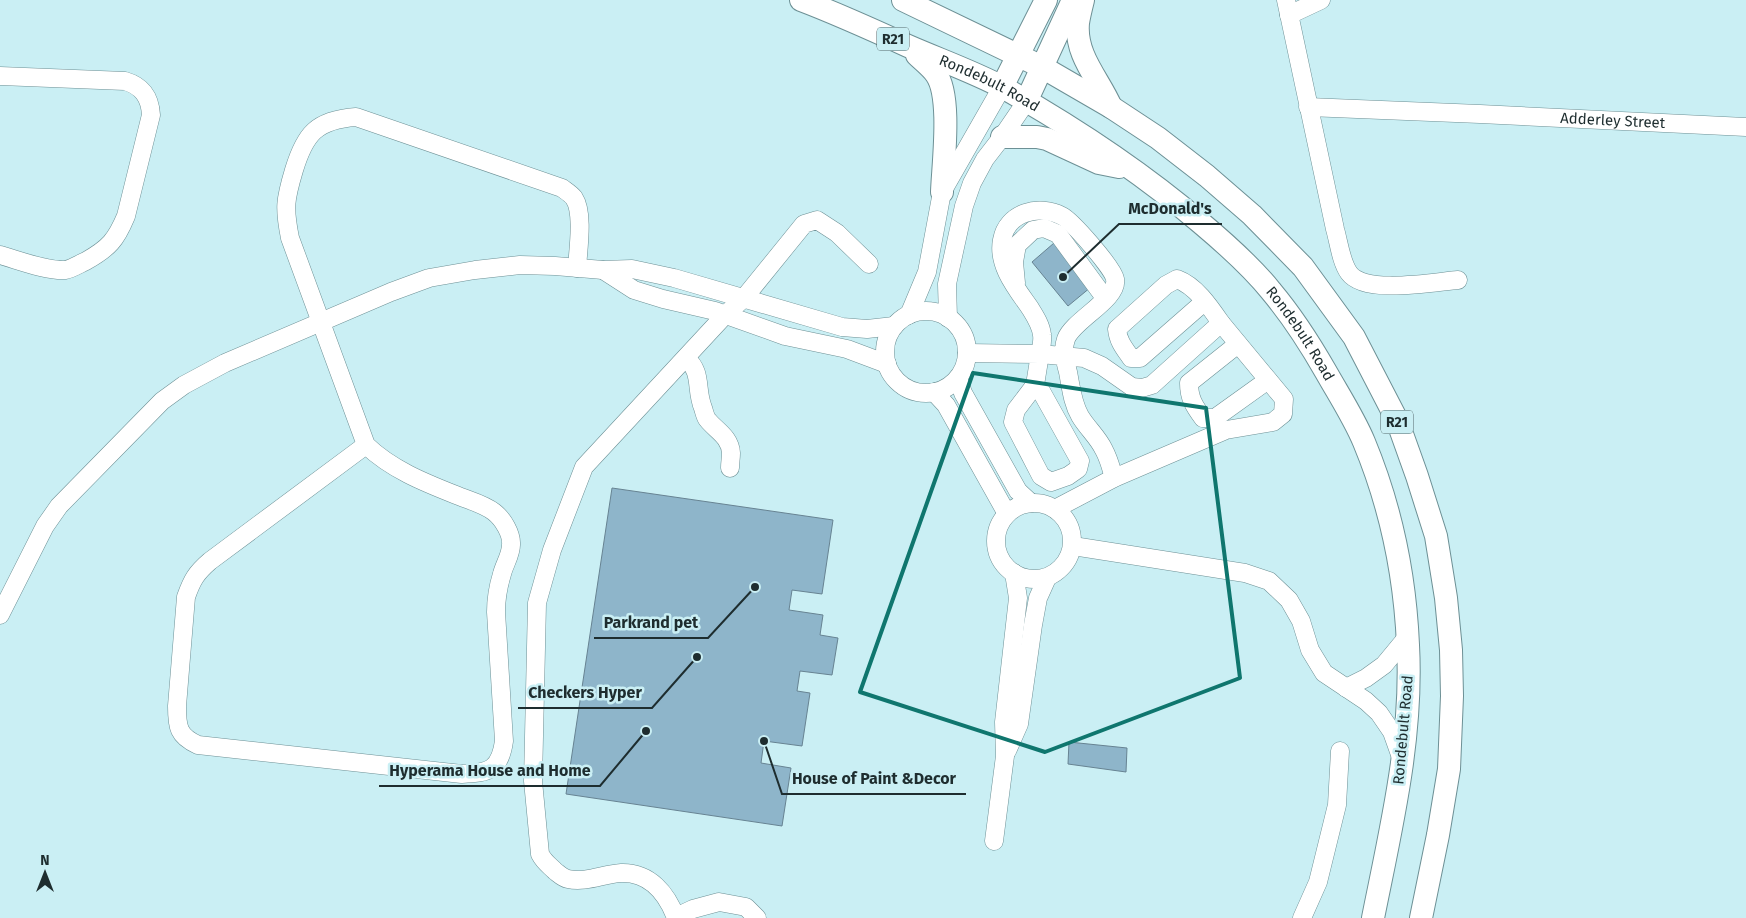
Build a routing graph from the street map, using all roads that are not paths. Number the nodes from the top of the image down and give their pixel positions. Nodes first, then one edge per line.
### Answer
1 (801, 0) edge
2 (903, 0) edge
3 (1046, 0) edge
4 (1073, 0) edge
5 (1083, 0) edge
6 (1321, 0) edge
7 (1287, 7) edge
8 (908, 46) junction
9 (1018, 54) junction
10 (1042, 66) junction
11 (0, 76) edge
12 (1002, 87) junction
13 (1026, 102) junction
14 (1111, 107) junction
15 (1308, 108) junction
16 (1746, 127) edge
17 (1002, 137) junction
18 (1132, 169) junction
19 (942, 192) junction
20 (0, 255) edge
21 (869, 264) dead end
22 (577, 268) junction
23 (603, 270) junction
24 (1458, 280) dead end
25 (744, 298) junction
26 (1204, 302) junction
27 (725, 315) junction
28 (909, 315) junction
29 (948, 318) junction
30 (320, 322) junction
31 (1222, 323) junction
32 (894, 326) junction
33 (1238, 344) junction
34 (967, 353) junction
35 (1040, 354) junction
36 (1064, 357) junction
37 (686, 358) junction
38 (887, 364) junction
39 (958, 378) junction
40 (1268, 380) junction
41 (1035, 385) junction
42 (934, 392) junction
43 (366, 445) junction
44 (730, 468) dead end
45 (1114, 478) junction
46 (1030, 503) junction
47 (1055, 509) junction
48 (1007, 514) junction
49 (1073, 546) junction
50 (1014, 574) junction
51 (1047, 578) junction
52 (6, 586) edge
53 (0, 615) edge
54 (1408, 636) junction
55 (1346, 688) junction
56 (1340, 751) dead end
57 (1005, 756) junction
58 (1402, 762) junction
59 (994, 841) dead end
60 (1372, 913) edge
61 (1423, 914) edge
62 (676, 918) edge
63 (757, 918) edge
64 (1302, 918) edge

1 - 8 main road, Rondebult Road / R21
2 - 9 main road, R21
3 - 9 main road
4 - 10 main road
5 - 14 main road
6 - 7 street
7 - 15 street
8 - 12 main road, Rondebult Road / R21
8 - 19 main road
9 - 10 main road, R21
9 - 12 main road
10 - 13 main road
10 - 14 main road, R21
11 - 20 street
12 - 13 main road, Rondebult Road / R21
12 - 19 street
13 - 17 street
13 - 18 main road, Rondebult Road / R21
14 - 61 main road, R21
15 - 16 street, Adderley Street
15 - 24 street
17 - 18 main road
17 - 29 street
18 - 54 main road, Rondebult Road / R21
19 - 28 street
21 - 25 street
22 - 23 street
22 - 30 street
22 - 30 street
23 - 25 street
23 - 27 street
25 - 27 street
25 - 32 street
26 - 26 street
26 - 31 street
27 - 37 street
27 - 38 street
28 - 29 street
28 - 32 street
29 - 34 street
30 - 43 street
30 - 52 street
31 - 33 street
31 - 36 street
32 - 38 street
33 - 40 street
33 - 40 street
34 - 35 street
34 - 39 street
35 - 36 street
35 - 36 street
35 - 41 street
36 - 45 street
37 - 44 street
37 - 62 street
38 - 42 street
39 - 42 street
39 - 46 street
40 - 45 street
41 - 41 street
42 - 48 street
43 - 43 street
45 - 47 street
46 - 47 street
46 - 48 street
47 - 49 street
48 - 50 street
49 - 51 street
49 - 55 street
50 - 51 street
50 - 57 street
51 - 57 street
52 - 53 street
54 - 55 street
54 - 58 main road, Rondebult Road / R21
55 - 58 street
56 - 64 street
57 - 59 street
58 - 60 main road, Rondebult Road / R21
62 - 63 street

